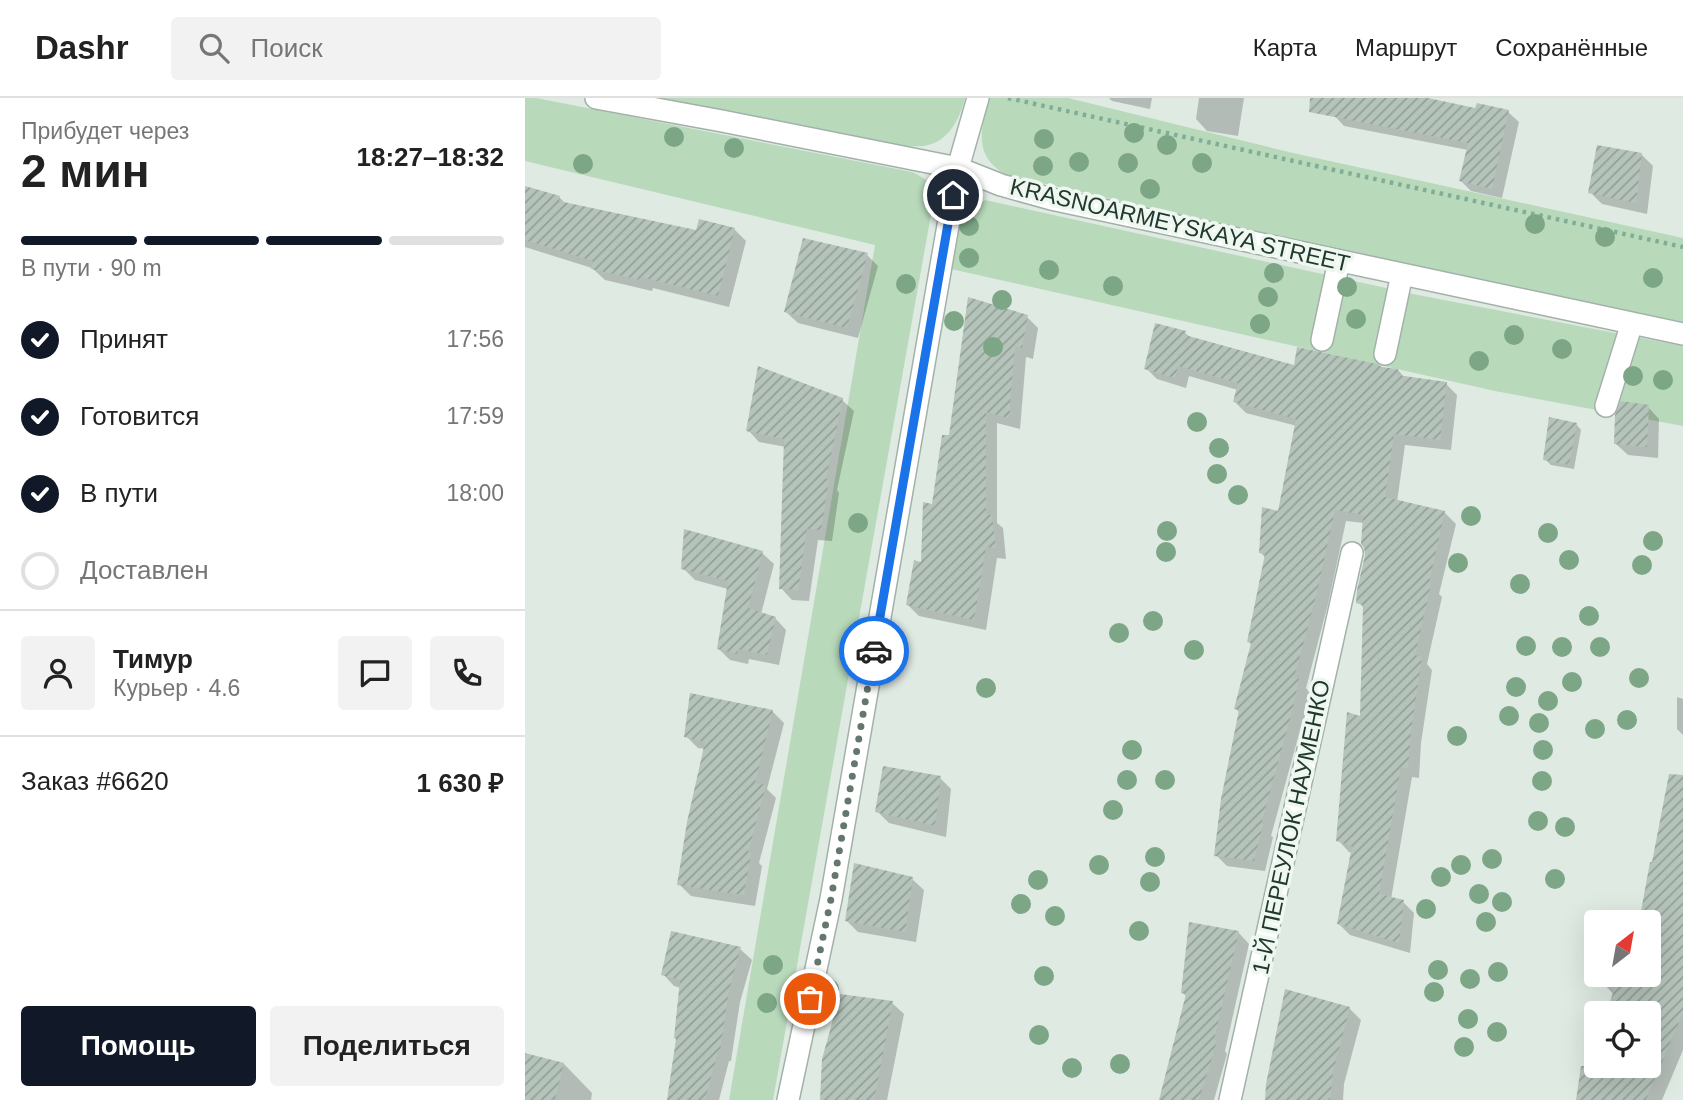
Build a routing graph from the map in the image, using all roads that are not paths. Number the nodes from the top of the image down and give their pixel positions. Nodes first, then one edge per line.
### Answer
1 (597, 98) edge
2 (978, 98) edge
3 (958, 168) junction
4 (1339, 261) junction
5 (1402, 274) junction
6 (1632, 323) junction
7 (1683, 334) edge
8 (1322, 340) dead end
9 (1385, 354) dead end
10 (1606, 406) dead end
11 (1352, 553) dead end
12 (788, 1100) edge
13 (1230, 1100) edge

1 - 3 street, KRASNOARMEYSKAYA STREET
2 - 3 street
3 - 4 street, KRASNOARMEYSKAYA STREET
3 - 12 street
4 - 5 street, KRASNOARMEYSKAYA STREET
4 - 8 street
5 - 6 street, KRASNOARMEYSKAYA STREET
5 - 9 street
6 - 7 street, KRASNOARMEYSKAYA STREET
6 - 10 street
11 - 13 street, 1-Й ПЕРЕУЛОК НАУМЕНКО

